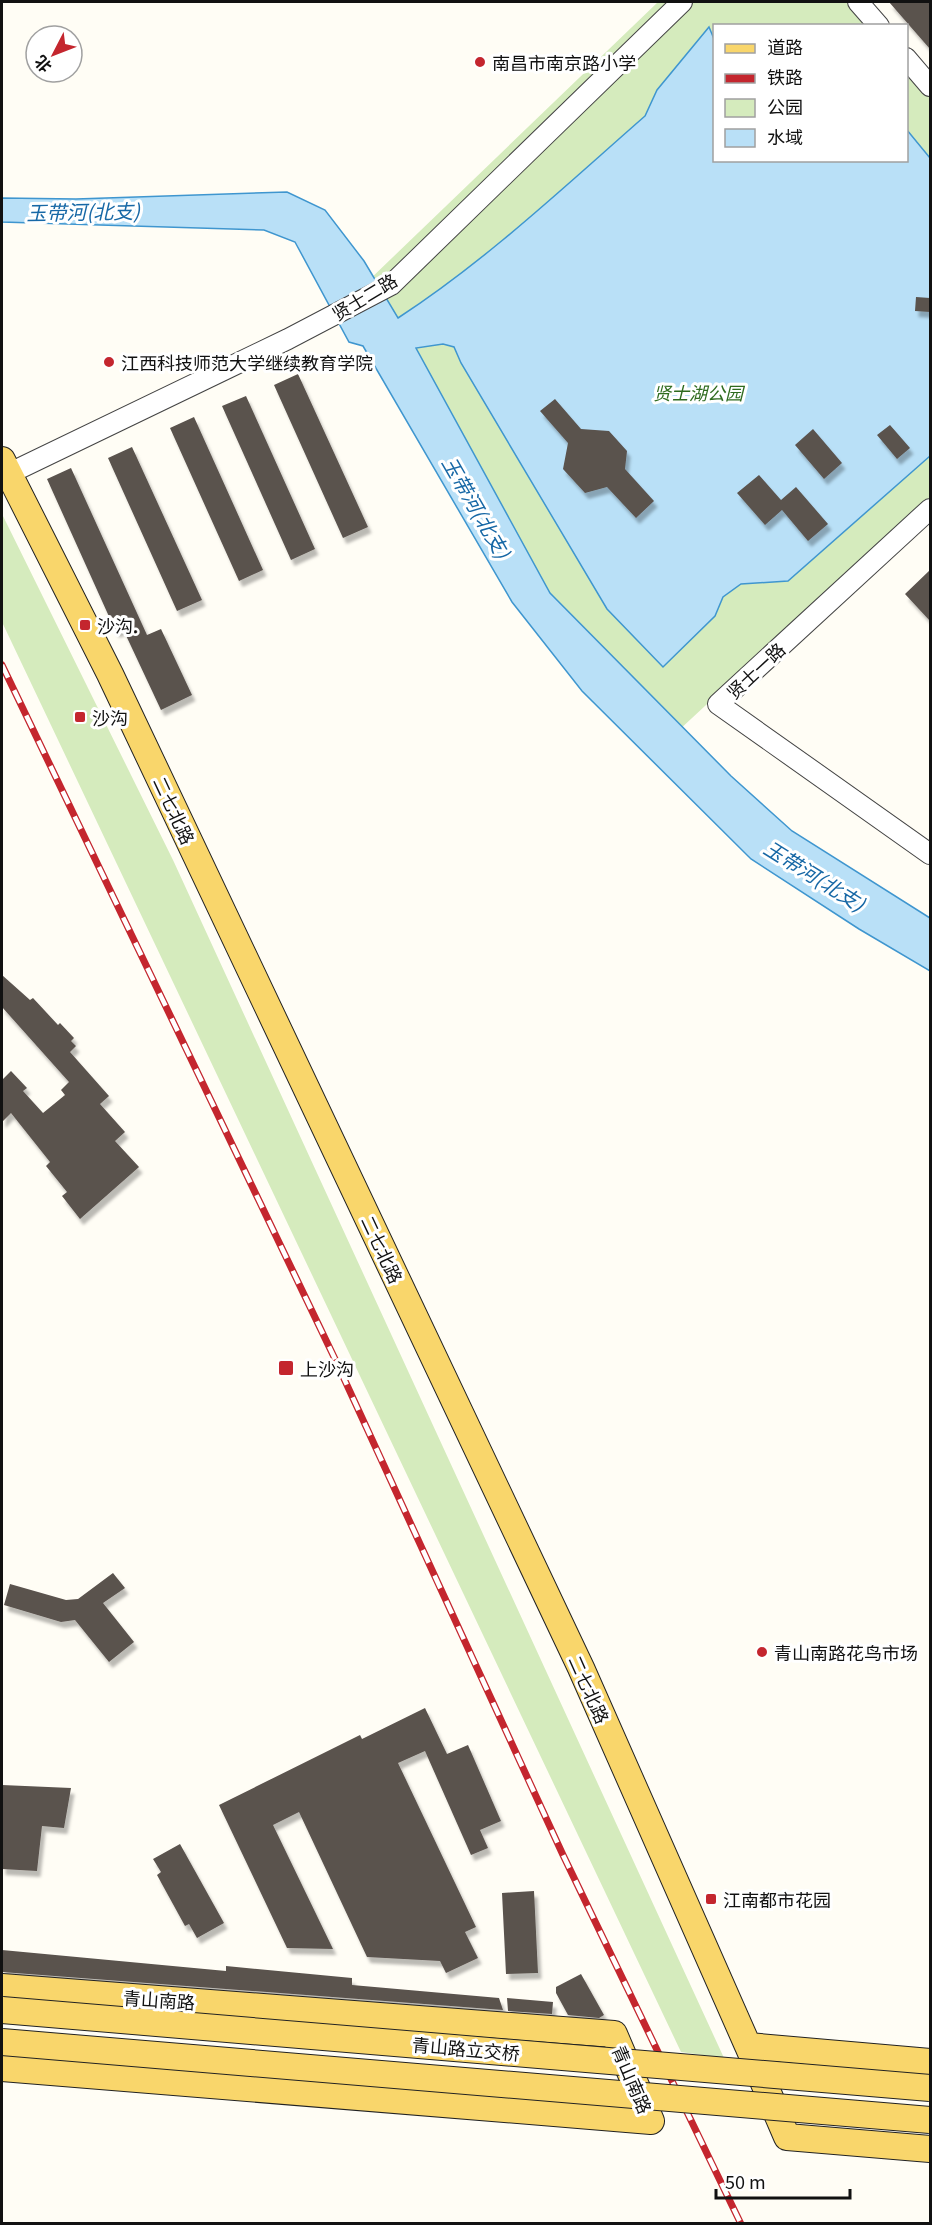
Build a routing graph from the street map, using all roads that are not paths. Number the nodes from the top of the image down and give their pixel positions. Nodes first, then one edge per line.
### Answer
1 (682, 2) edge
2 (858, 2) edge
3 (877, 24) edge
4 (908, 60) edge
5 (930, 86) edge
6 (5, 467) edge
7 (930, 508) edge
8 (930, 854) edge
9 (2, 1987) edge
10 (2, 2010) edge
11 (2, 2042) edge
12 (748, 2046) junction
13 (930, 2062) edge
14 (2, 2068) edge
15 (930, 2088) edge
16 (930, 2120) edge
17 (930, 2149) edge

1 - 6 street, 贤士二路
2 - 3 street
4 - 5 street
6 - 12 main road, 二七北路
7 - 8 street, 贤士一路
9 - 14 main road, 青山南路
10 - 15 main road, 青山路立交桥, bridge
11 - 16 main road, 青山路立交桥, bridge
12 - 13 main road
12 - 17 main road

